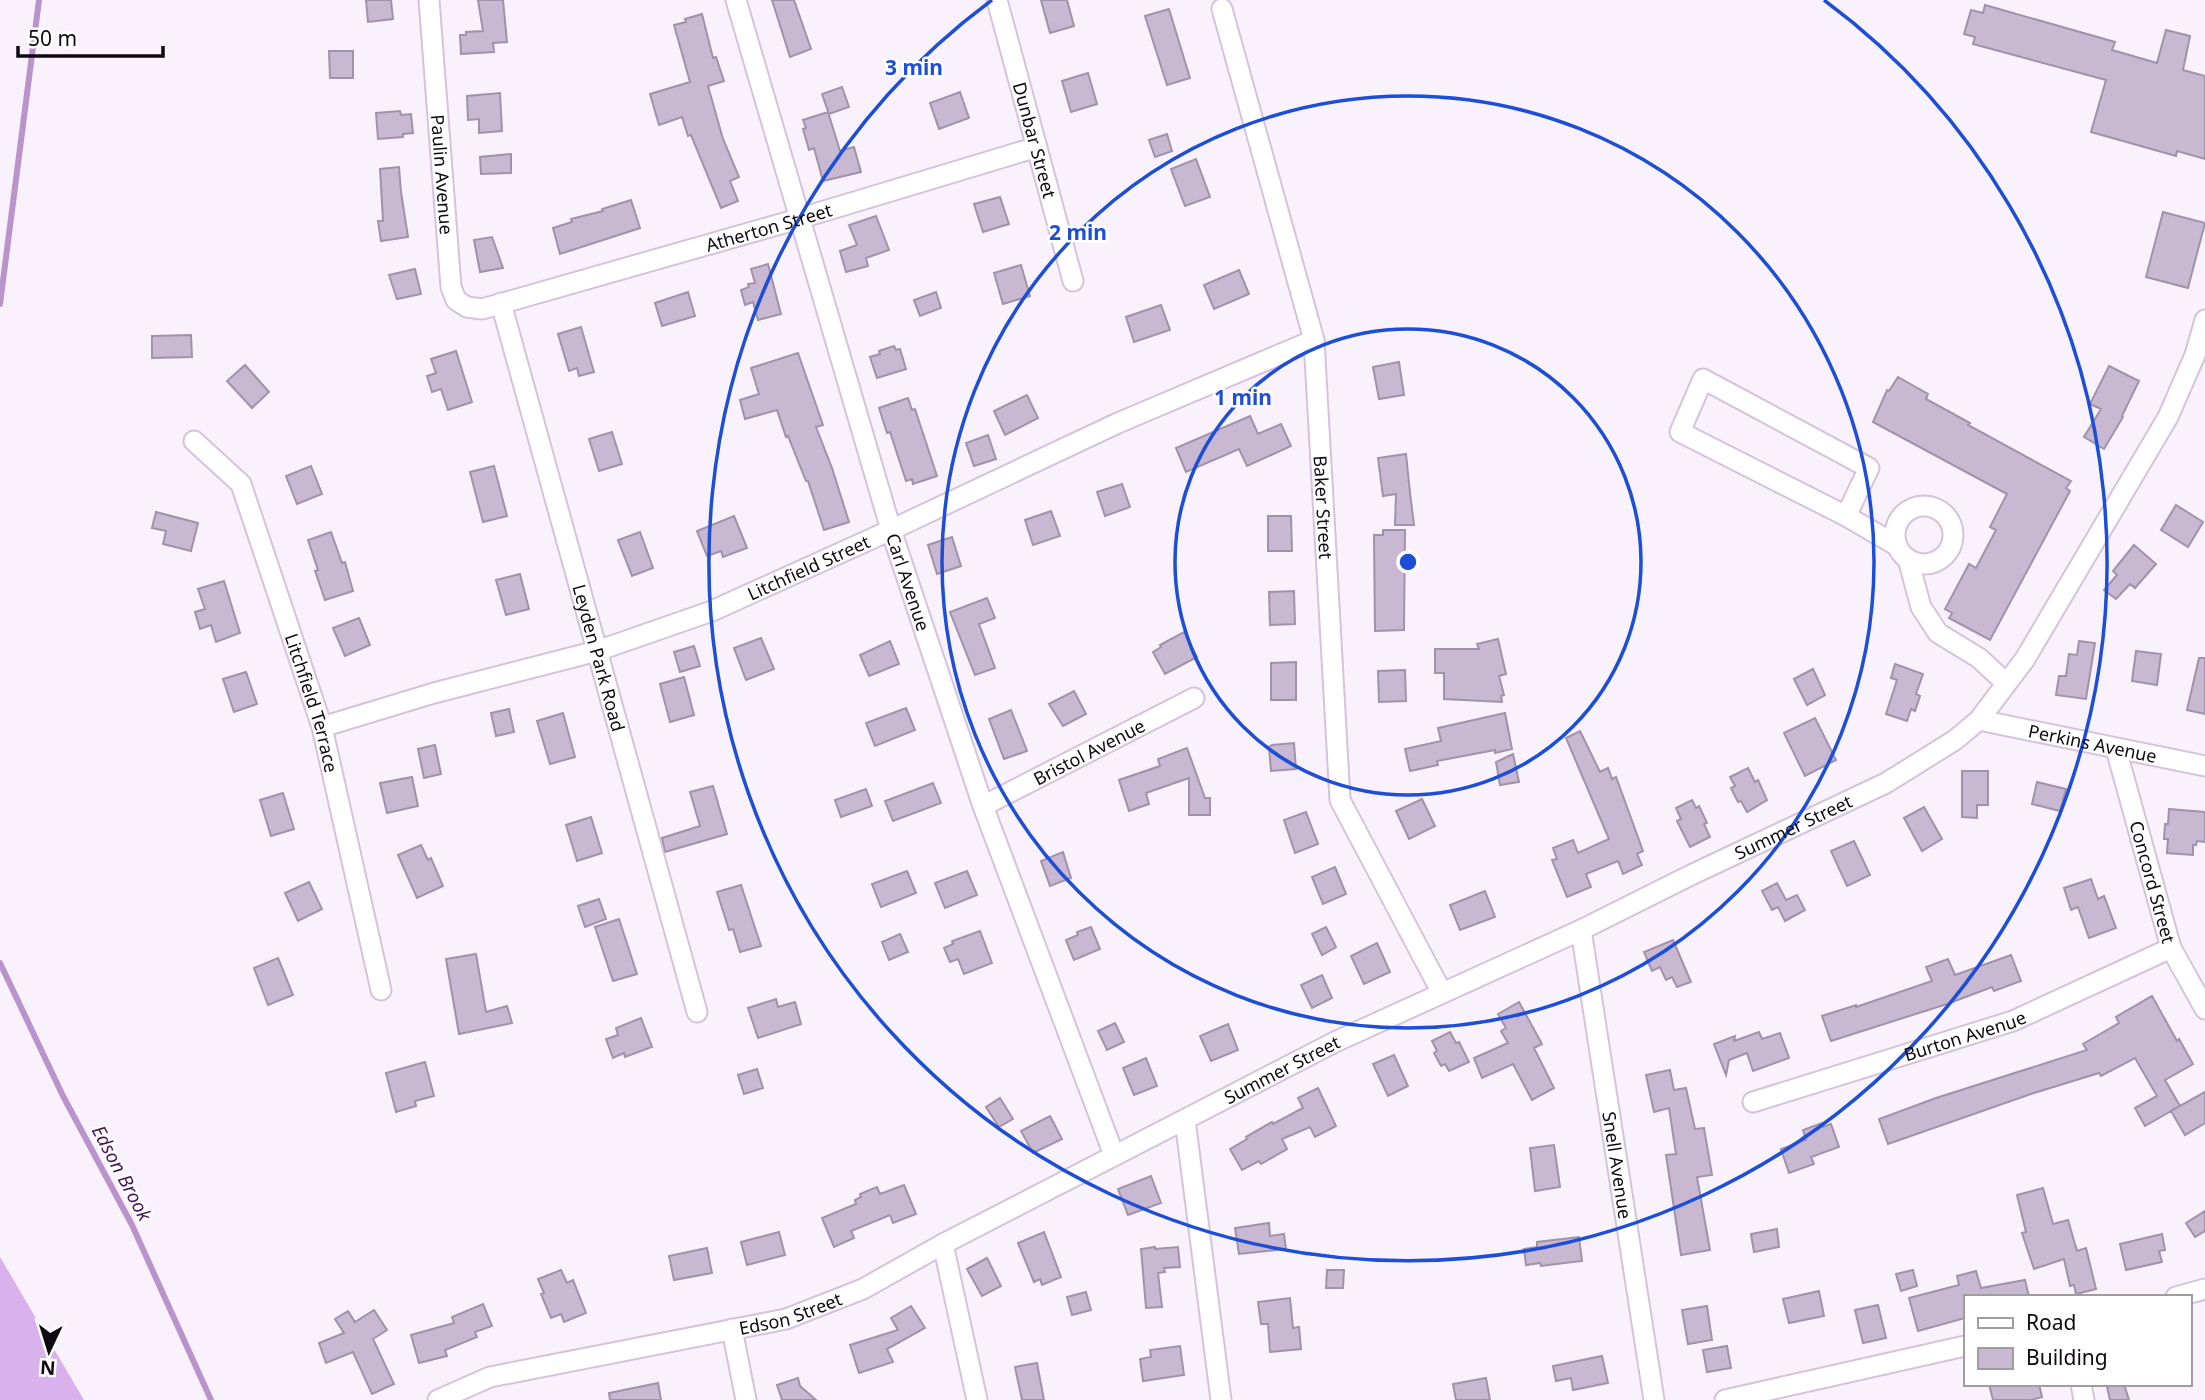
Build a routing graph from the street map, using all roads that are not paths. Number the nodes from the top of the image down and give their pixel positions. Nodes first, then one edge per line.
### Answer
1 (429, 0) edge
2 (736, 0) edge
3 (997, 0) edge
4 (1222, 9) dead end
5 (1037, 147) junction
6 (798, 219) junction
7 (1073, 281) dead end
8 (501, 303) junction
9 (2205, 320) edge
10 (1314, 340) junction
11 (194, 441) dead end
12 (1846, 516) junction
13 (891, 530) junction
14 (597, 651) junction
15 (2006, 683) junction
16 (1194, 698) dead end
17 (1979, 720) junction
18 (322, 727) junction
19 (2116, 749) junction
20 (2205, 766) edge
21 (983, 806) junction
22 (1581, 930) junction
23 (2171, 948) junction
24 (381, 990) dead end
25 (1442, 993) junction
26 (2205, 1009) edge
27 (697, 1012) dead end
28 (1753, 1102) dead end
29 (1185, 1120) junction
30 (1114, 1155) junction
31 (943, 1244) junction
32 (2205, 1289) edge
33 (2183, 1295) edge
34 (732, 1329) junction
35 (1964, 1346) edge
36 (439, 1400) edge
37 (746, 1400) edge
38 (977, 1400) edge
39 (1221, 1400) edge
40 (1654, 1400) edge
41 (1725, 1400) edge

1 - 8 street, Paulin Avenue
2 - 6 street, Carl Avenue
3 - 5 street, Dunbar Street
4 - 10 street, Baker Street
5 - 6 street, Atherton Street
5 - 7 street, Dunbar Street
6 - 8 street, Atherton Street
6 - 13 street, Carl Avenue
8 - 14 street, Leyden Park Road
9 - 15 street, Summer Street
10 - 13 street, Litchfield Street
10 - 25 street, Baker Street
11 - 18 street, Litchfield Terrace
12 - 12 street
12 - 15 street
13 - 14 street, Litchfield Street
13 - 21 street, Carl Avenue
14 - 18 street, Litchfield Street
14 - 27 street, Leyden Park Road
15 - 17 street, Summer Street
16 - 21 street, Bristol Avenue
17 - 19 street, Perkins Avenue
17 - 22 street, Summer Street
18 - 24 street, Litchfield Terrace
19 - 20 street, Perkins Avenue
19 - 23 street, Concord Street
21 - 30 street, Carl Avenue
22 - 25 street, Summer Street
22 - 40 street, Snell Avenue
23 - 26 street, Concord Street
23 - 28 street, Burton Avenue
25 - 29 street, Summer Street
29 - 30 street, Summer Street
29 - 39 street
30 - 31 street, Edson Street
31 - 34 street, Edson Street
31 - 38 street
32 - 33 street
34 - 36 street, Edson Street
34 - 37 street
35 - 41 street

